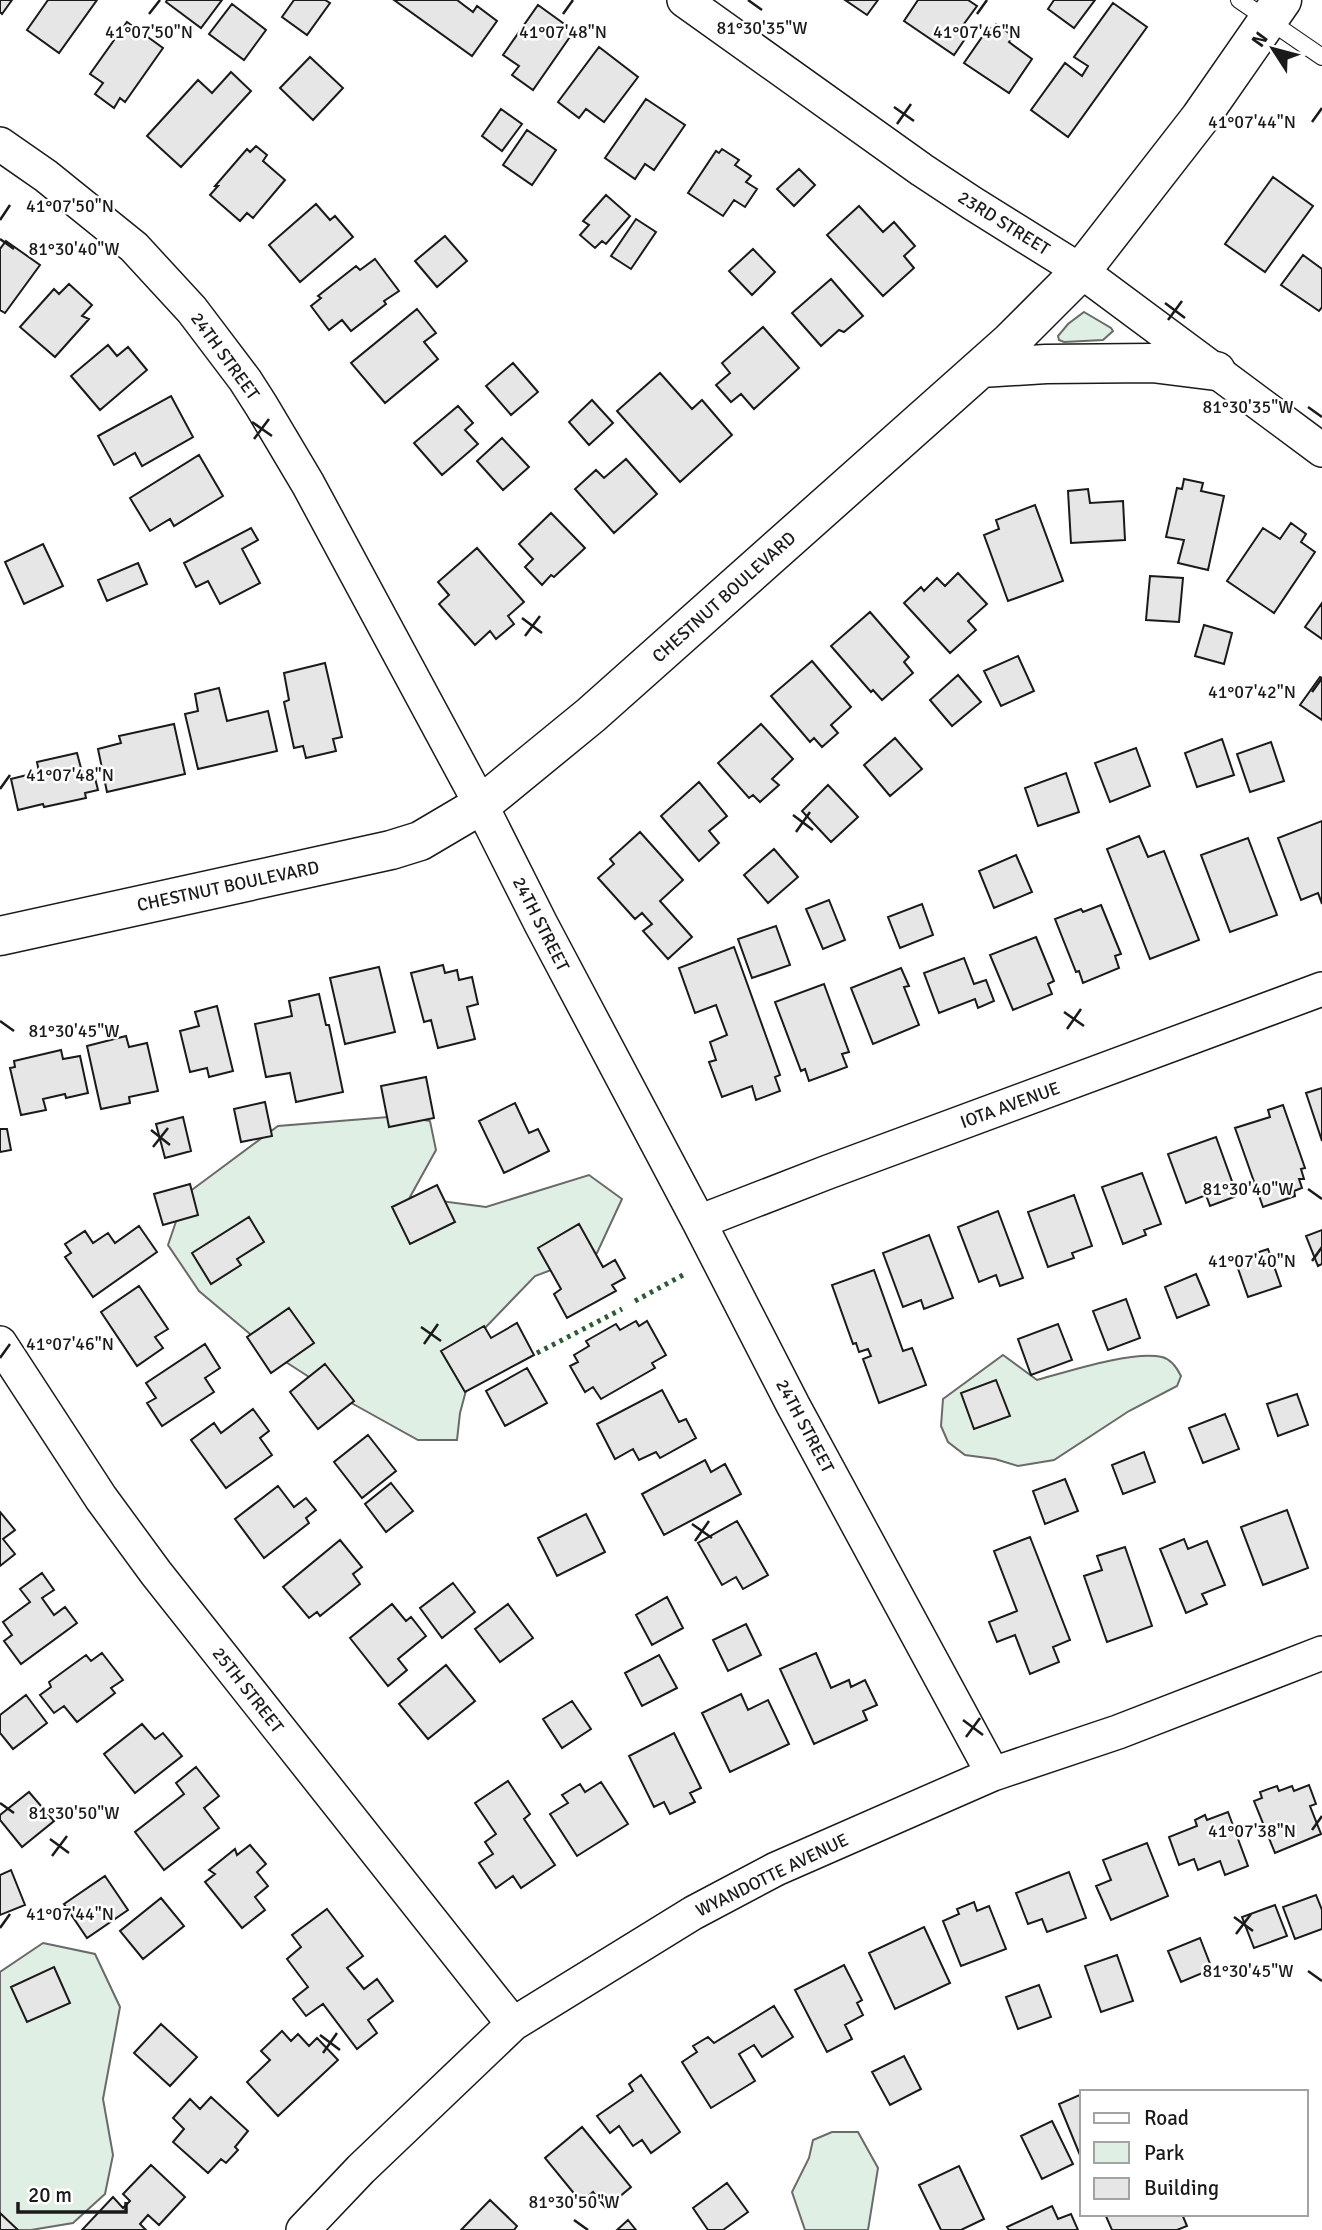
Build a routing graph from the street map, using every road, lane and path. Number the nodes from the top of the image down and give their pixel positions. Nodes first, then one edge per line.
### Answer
1 (684, 0) edge
2 (1263, 7) edge
3 (1322, 57) edge
4 (0, 144) edge
5 (1081, 271) junction
6 (981, 368) junction
7 (1216, 371) junction
8 (1322, 450) edge
9 (481, 805) junction
10 (0, 936) edge
11 (1322, 989) edge
12 (699, 1222) junction
13 (0, 1343) edge
14 (1322, 1653) edge
15 (993, 1774) junction
16 (513, 2024) junction
17 (303, 2230) edge

1 - 5 street, 23RD STREET
2 - 3 lane
2 - 5 street, CHESTNUT BOULEVARD
4 - 9 street, 24TH STREET
5 - 6 street, CHESTNUT BOULEVARD
5 - 7 street, 23RD STREET
6 - 7 street
6 - 9 street, CHESTNUT BOULEVARD
7 - 8 street, 23RD STREET
9 - 10 street, CHESTNUT BOULEVARD
9 - 12 street, 24TH STREET
11 - 12 street, IOTA AVENUE
12 - 15 street, 24TH STREET
13 - 16 street, 25TH STREET
14 - 15 street, WYANDOTTE AVENUE
15 - 16 street, WYANDOTTE AVENUE
16 - 17 street, WYANDOTTE AVENUE

